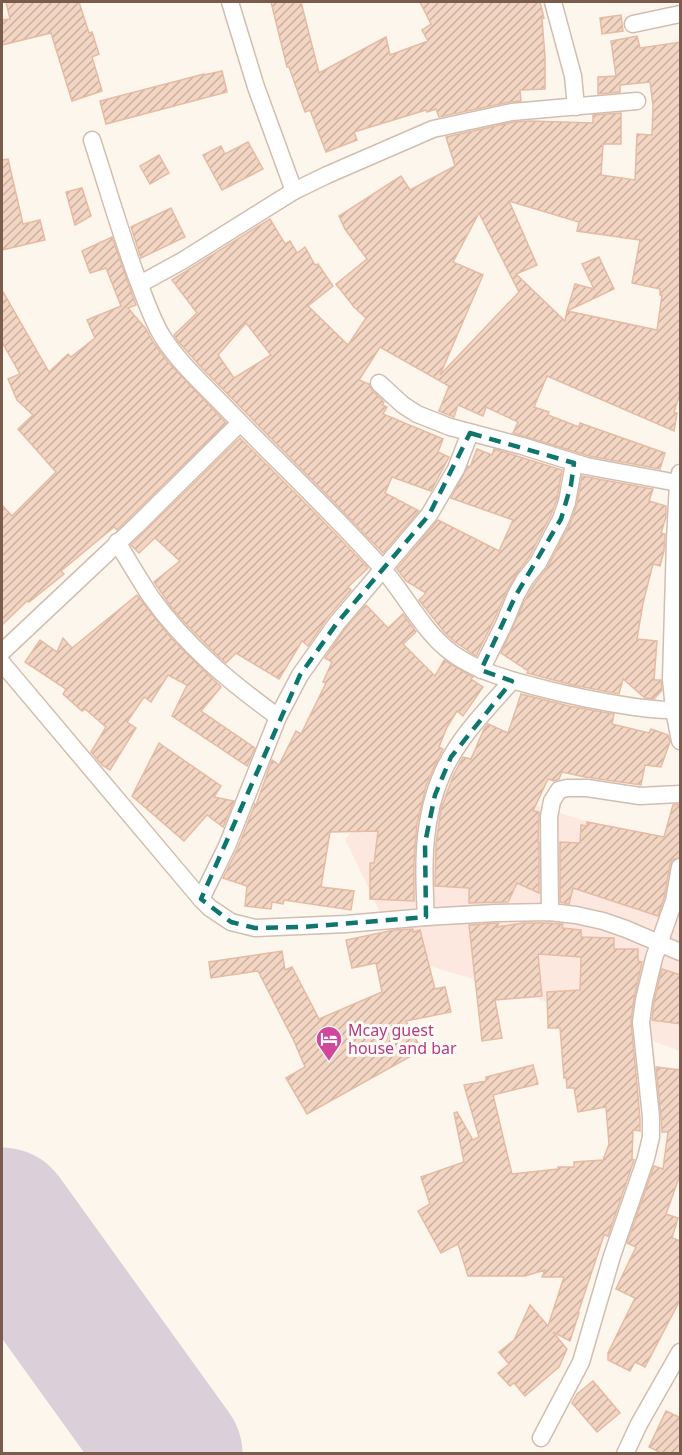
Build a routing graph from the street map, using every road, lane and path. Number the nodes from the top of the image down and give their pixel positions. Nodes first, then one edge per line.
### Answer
1 (231, 2) edge
2 (553, 2) edge
3 (681, 14) edge
4 (633, 24) dead end
5 (637, 100) dead end
6 (576, 107) junction
7 (92, 140) dead end
8 (294, 191) junction
9 (140, 284) junction
10 (379, 383) dead end
11 (240, 423) junction
12 (470, 433) junction
13 (574, 463) junction
14 (680, 479) edge
15 (117, 542) junction
16 (383, 569) junction
17 (2, 652) edge
18 (2, 663) edge
19 (481, 670) junction
20 (512, 681) junction
21 (677, 710) edge
22 (278, 717) junction
23 (681, 741) edge
24 (681, 794) edge
25 (681, 867) edge
26 (201, 899) junction
27 (550, 912) junction
28 (426, 916) junction
29 (658, 943) junction
30 (681, 952) edge
31 (681, 1352) edge
32 (541, 1437) dead end
33 (625, 1454) edge

1 - 8 street
2 - 6 street
3 - 4 street
5 - 6 street
6 - 8 street
7 - 9 street
8 - 9 street
9 - 11 street
10 - 12 street
11 - 15 street
11 - 16 street
12 - 13 street
12 - 16 street
13 - 14 street
13 - 19 street
14 - 21 street
15 - 17 street
15 - 22 street
16 - 19 street
16 - 22 street
18 - 26 street
19 - 20 street
20 - 21 street
20 - 28 street
21 - 23 street
22 - 26 street
24 - 27 street
25 - 29 street
26 - 28 street
27 - 28 street
27 - 29 street
29 - 30 street
29 - 32 street
31 - 33 street

